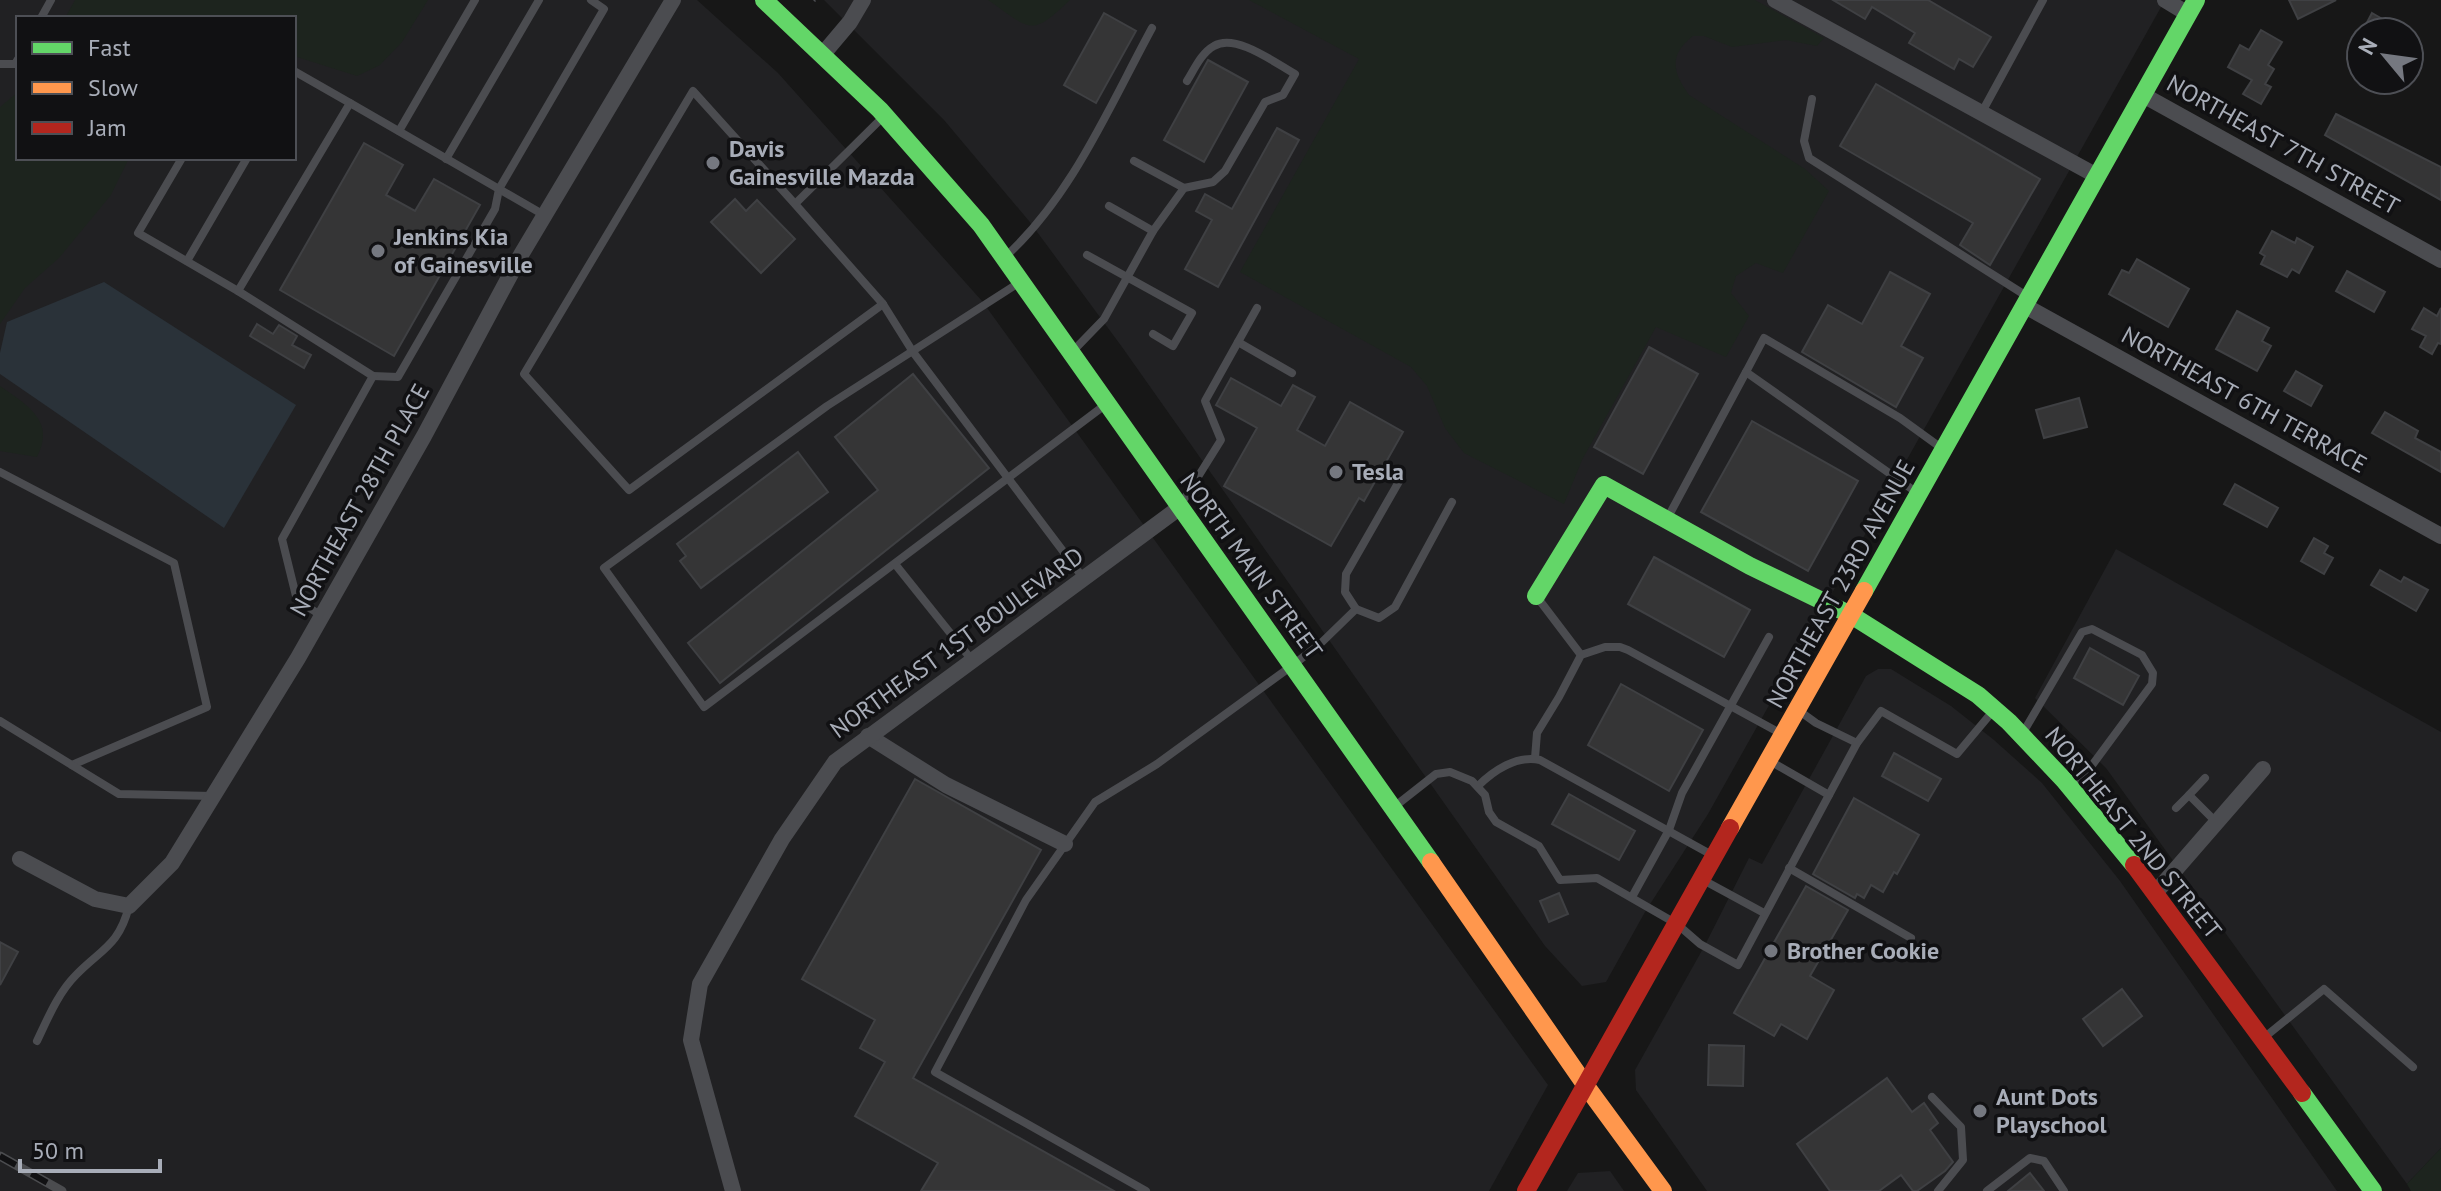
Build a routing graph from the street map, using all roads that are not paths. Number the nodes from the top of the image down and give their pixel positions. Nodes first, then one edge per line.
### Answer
1 (475, 0) edge
2 (539, 0) edge
3 (591, 0) edge
4 (673, 0) edge
5 (764, 0) edge
6 (863, 0) edge
7 (1775, 0) edge
8 (2043, 0) edge
9 (2165, 0) edge
10 (2192, 7) edge
11 (1152, 28) dead end
12 (823, 54) junction
13 (296, 75) edge
14 (1187, 81) dead end
15 (2143, 95) junction
16 (1812, 99) dead end
17 (350, 103) junction
18 (1982, 113) junction
19 (885, 115) junction
20 (399, 131) junction
21 (446, 159) junction
22 (181, 160) edge
23 (246, 160) edge
24 (1134, 161) dead end
25 (2097, 176) junction
26 (1184, 188) junction
27 (499, 189) junction
28 (795, 204) junction
29 (1109, 206) dead end
30 (545, 216) junction
31 (1153, 231) junction
32 (1087, 255) dead end
33 (1004, 258) junction
34 (2441, 260) edge
35 (187, 261) junction
36 (1128, 278) junction
37 (1021, 281) junction
38 (238, 291) junction
39 (2027, 302) junction
40 (883, 304) junction
41 (1257, 308) dead end
42 (1153, 334) dead end
43 (1238, 342) junction
44 (913, 352) junction
45 (1072, 353) junction
46 (1746, 372) junction
47 (1292, 373) dead end
48 (373, 376) junction
49 (1107, 403) junction
50 (1944, 450) junction
51 (0, 472) edge
52 (1009, 477) junction
53 (1401, 478) dead end
54 (1919, 494) junction
55 (1452, 502) dead end
56 (1179, 508) junction
57 (1666, 519) junction
58 (2441, 536) edge
59 (895, 564) junction
60 (1084, 579) junction
61 (1536, 596) joint
62 (1356, 609) junction
63 (1851, 615) junction
64 (323, 616) junction
65 (1769, 637) dead end
66 (1581, 655) junction
67 (971, 659) junction
68 (1293, 665) junction
69 (1730, 706) junction
70 (1995, 709) junction
71 (1798, 710) junction
72 (0, 721) edge
73 (1784, 735) junction
74 (2022, 735) junction
75 (868, 736) junction
76 (1857, 743) junction
77 (1535, 758) junction
78 (1769, 761) junction
79 (72, 765) junction
80 (2263, 769) dead end
81 (2205, 778) dead end
82 (1478, 786) junction
83 (2073, 791) junction
84 (1829, 795) junction
85 (2189, 795) junction
86 (213, 796) junction
87 (1393, 808) junction
88 (2176, 808) dead end
89 (2217, 822) junction
90 (1669, 830) junction
91 (1065, 844) junction
92 (1715, 857) junction
93 (20, 859) dead end
94 (1789, 868) junction
95 (1702, 880) junction
96 (2156, 892) junction
97 (1632, 897) junction
98 (129, 906) junction
99 (1764, 913) junction
100 (1677, 924) junction
101 (1911, 938) dead end
102 (2262, 1039) junction
103 (37, 1041) dead end
104 (2413, 1067) dead end
105 (1586, 1086) junction
106 (1932, 1097) dead end
107 (733, 1191) edge
108 (1146, 1191) edge
109 (1526, 1191) edge
110 (1663, 1191) edge
111 (1938, 1191) edge
112 (1987, 1191) edge
113 (2064, 1191) edge
114 (2373, 1191) edge

1 - 20 lane
2 - 21 lane
3 - 27 lane
4 - 30 street, NORTHEAST 28TH PLACE
5 - 12 main road, NORTH MAIN STREET
6 - 12 street
7 - 18 street
8 - 18 lane
9 - 10 street
10 - 15 main road, NORTHEAST 23RD AVENUE
11 - 33 lane
12 - 19 main road, NORTH MAIN STREET
13 - 17 lane
14 - 26 lane
15 - 25 main road, NORTHEAST 23RD AVENUE
15 - 34 street, NORTHEAST 7TH STREET
16 - 39 lane
17 - 20 lane
17 - 38 lane
18 - 25 street
19 - 28 lane
19 - 33 main road, NORTH MAIN STREET
20 - 21 lane
21 - 27 lane
22 - 35 lane
23 - 35 lane
24 - 26 lane
25 - 39 main road, NORTHEAST 23RD AVENUE
26 - 31 lane
27 - 30 lane
27 - 48 lane
28 - 40 lane
28 - 40 lane
29 - 31 lane
30 - 64 street, NORTHEAST 28TH PLACE
31 - 36 lane
32 - 36 lane
33 - 37 main road, NORTH MAIN STREET
35 - 38 lane
36 - 42 lane
36 - 45 lane
37 - 44 lane
37 - 45 main road, NORTH MAIN STREET
38 - 48 lane
39 - 50 main road, NORTHEAST 23RD AVENUE
39 - 58 street, NORTHEAST 6TH TERRACE
40 - 44 lane
41 - 43 lane
43 - 47 lane
43 - 56 lane
44 - 52 lane
44 - 59 lane
45 - 49 main road, NORTH MAIN STREET
46 - 50 lane
46 - 54 lane
46 - 57 lane
48 - 64 lane
49 - 52 lane
49 - 56 main road, NORTH MAIN STREET
50 - 54 main road, NORTHEAST 23RD AVENUE
51 - 79 lane
52 - 59 lane
52 - 60 lane
53 - 62 lane
54 - 63 main road, NORTHEAST 23RD AVENUE
55 - 62 lane
56 - 60 street, NORTHEAST 1ST BOULEVARD
56 - 68 main road, NORTH MAIN STREET
57 - 61 main road, NORTHEAST 2ND STREET
57 - 63 main road, NORTHEAST 2ND STREET
59 - 67 lane
60 - 67 street, NORTHEAST 1ST BOULEVARD
61 - 66 lane
62 - 68 lane
63 - 70 main road, NORTHEAST 2ND STREET
63 - 71 main road, NORTHEAST 23RD AVENUE
64 - 86 street, NORTHEAST 28TH PLACE
65 - 69 lane
66 - 69 lane
66 - 77 lane
67 - 75 street, NORTHEAST 1ST BOULEVARD
68 - 87 main road, NORTH MAIN STREET
68 - 91 lane
69 - 73 lane
69 - 90 lane
70 - 74 main road, NORTHEAST 2ND STREET
70 - 76 lane
71 - 73 main road, NORTHEAST 23RD AVENUE
71 - 76 lane
72 - 79 lane
73 - 78 main road, NORTHEAST 23RD AVENUE
74 - 83 main road, NORTHEAST 2ND STREET
74 - 83 lane
75 - 91 street
75 - 107 street, NORTHEAST 1ST BOULEVARD
76 - 84 lane
77 - 82 lane
77 - 90 lane
78 - 84 lane
78 - 92 main road, NORTHEAST 23RD AVENUE
79 - 86 lane
80 - 89 street
81 - 85 lane
82 - 87 lane
82 - 97 lane
83 - 96 main road, NORTHEAST 2ND STREET
84 - 94 lane
85 - 88 lane
85 - 89 lane
86 - 98 street, NORTHEAST 28TH PLACE
87 - 105 main road, NORTH MAIN STREET
89 - 96 street
90 - 92 lane
90 - 97 lane
91 - 108 lane
92 - 95 main road, NORTHEAST 23RD AVENUE
93 - 98 street
94 - 99 lane
94 - 101 lane
95 - 99 lane
95 - 100 main road, NORTHEAST 23RD AVENUE
96 - 102 main road, NORTHEAST 2ND STREET
97 - 100 lane
98 - 103 lane
99 - 100 lane
100 - 105 main road, NORTHEAST 23RD AVENUE
102 - 104 lane
102 - 114 main road, NORTHEAST 2ND STREET
105 - 109 main road, NORTHEAST 23RD AVENUE
105 - 110 main road, NORTH MAIN STREET
106 - 111 lane
112 - 113 lane

